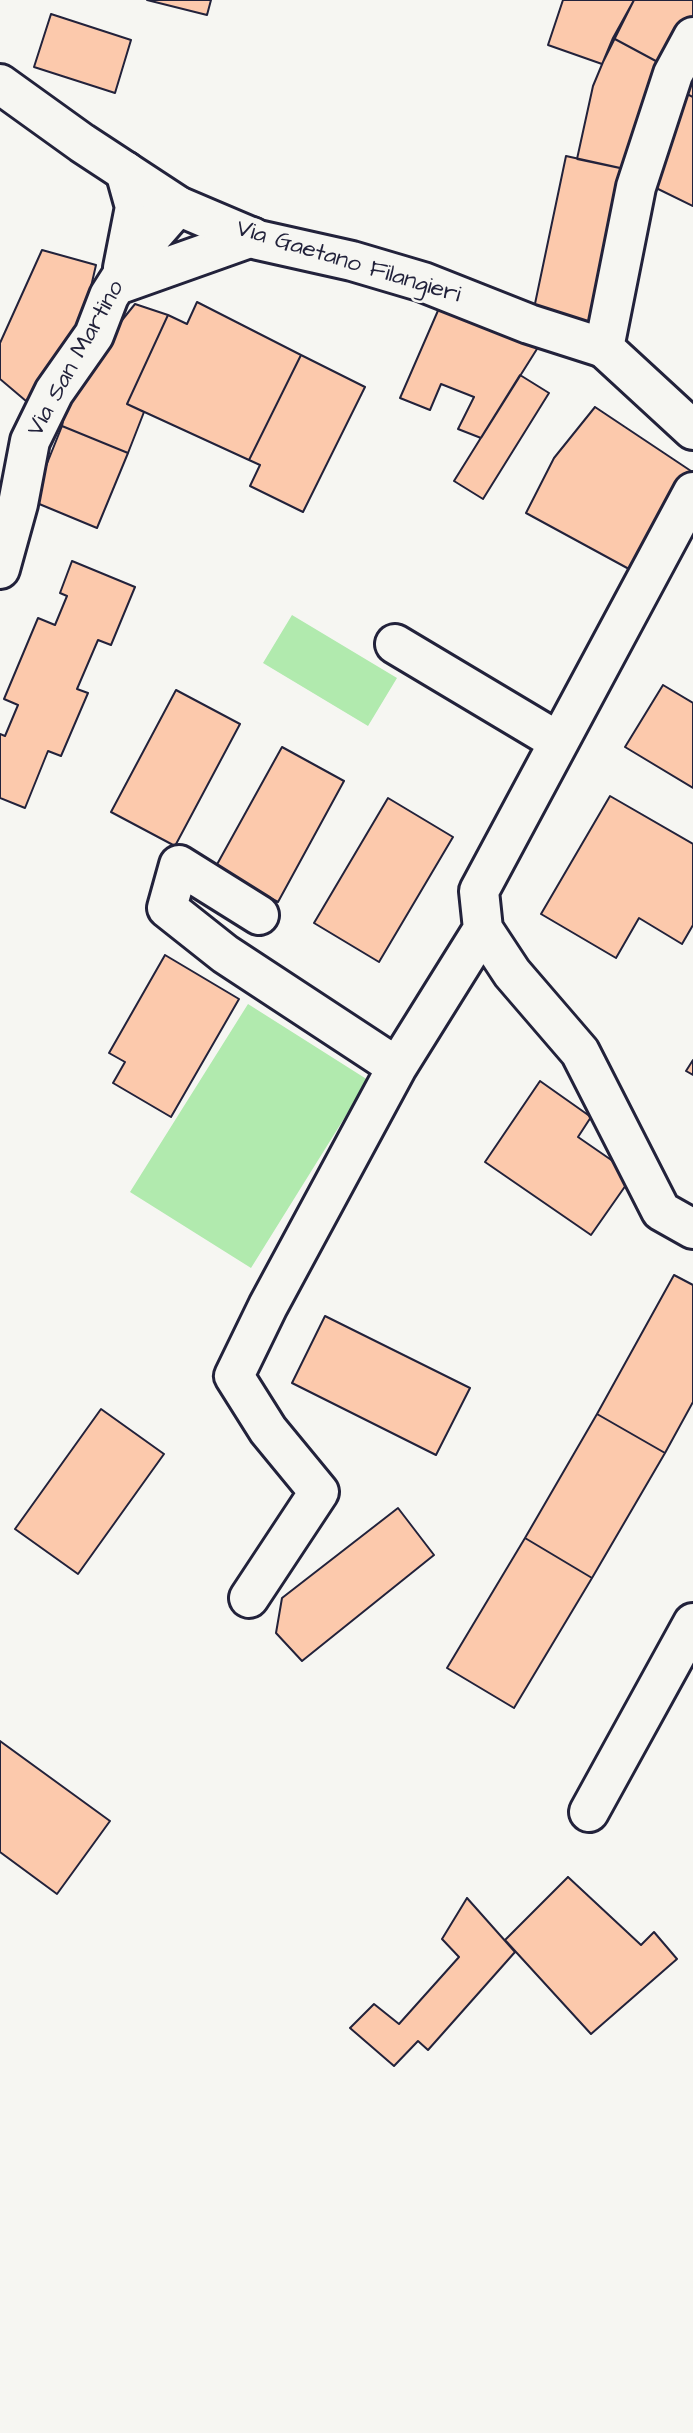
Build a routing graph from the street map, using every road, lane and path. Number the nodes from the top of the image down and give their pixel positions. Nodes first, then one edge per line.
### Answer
1 (693, 37) edge
2 (0, 84) edge
3 (125, 171) junction
4 (183, 208) junction
5 (251, 237) junction
6 (119, 281) junction
7 (604, 348) junction
8 (693, 430) edge
9 (693, 492) edge
10 (0, 569) edge
11 (396, 644) dead end
12 (559, 742) junction
13 (259, 915) dead end
14 (483, 929) junction
15 (397, 1067) junction
16 (693, 1229) edge
17 (249, 1598) dead end
18 (693, 1623) edge
19 (589, 1812) dead end

1 - 7 street
2 - 3 street, Via Gaetano Filangieri
3 - 4 street, Via Gaetano Filangieri
3 - 6 street
4 - 5 street, Via Gaetano Filangieri
4 - 6 street
5 - 6 street
5 - 7 street, Via Gaetano Filangieri
6 - 10 street, Via San Martino
7 - 8 street
9 - 12 street
11 - 12 street
12 - 14 street
13 - 15 street
14 - 15 street
14 - 16 street
15 - 17 street
18 - 19 street

